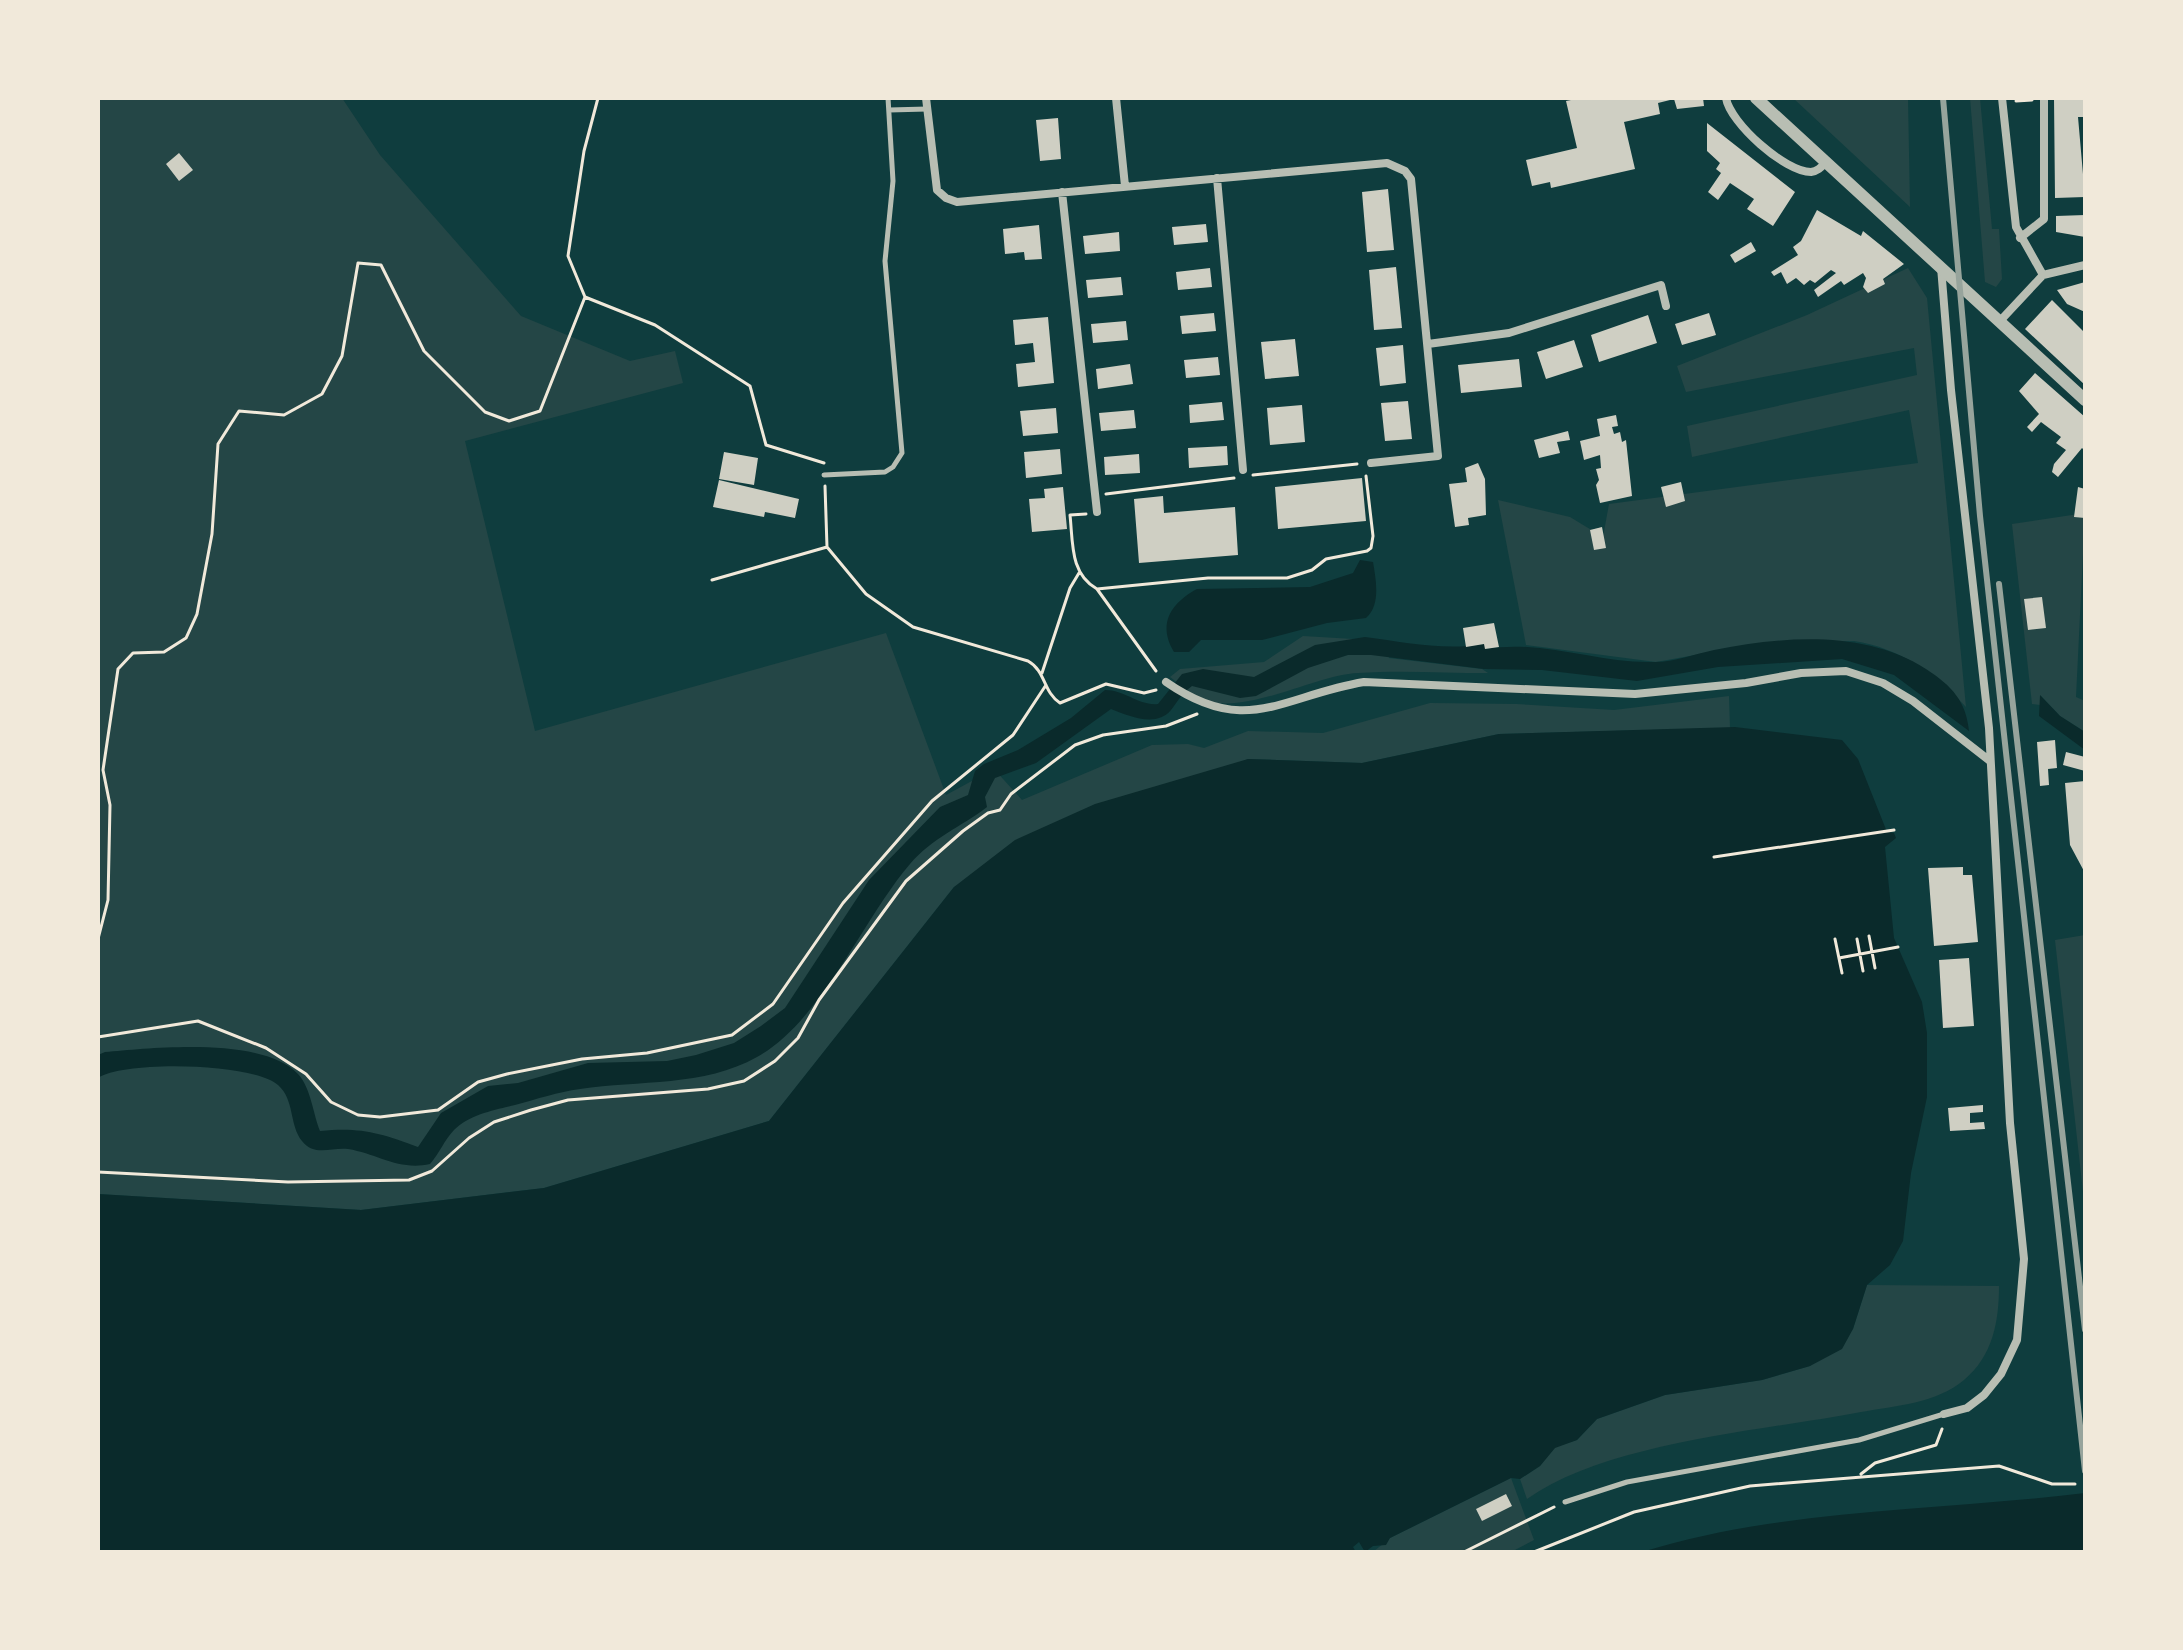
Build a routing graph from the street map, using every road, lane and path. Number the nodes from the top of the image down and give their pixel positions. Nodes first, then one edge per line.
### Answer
1 (598, 98) edge
2 (888, 98) edge
3 (926, 98) edge
4 (1116, 98) edge
5 (1726, 98) edge
6 (1756, 98) edge
7 (2002, 98) edge
8 (2044, 98) edge
9 (927, 109) junction
10 (889, 110) junction
11 (1827, 161) junction
12 (1217, 178) junction
13 (1125, 186) junction
14 (1062, 192) junction
15 (2020, 238) junction
16 (2085, 265) edge
17 (1941, 266) junction
18 (2043, 275) junction
19 (585, 297) junction
20 (1666, 306) dead end
21 (2000, 321) junction
22 (1428, 344) junction
23 (2085, 400) edge
24 (1371, 463) dead end
25 (1243, 470) dead end
26 (824, 475) junction
27 (1095, 495) junction
28 (1097, 512) joint
29 (827, 547) junction
30 (1079, 573) junction
31 (712, 580) dead end
32 (1097, 589) junction
33 (1042, 673) junction
34 (1166, 682) junction
35 (1046, 685) junction
36 (1210, 708) junction
37 (1990, 761) junction
38 (1894, 830) dead end
39 (1714, 857) dead end
40 (1869, 936) dead end
41 (98, 939) edge
42 (1835, 939) dead end
43 (1857, 939) dead end
44 (1898, 947) dead end
45 (1872, 952) junction
46 (1860, 954) junction
47 (1839, 958) junction
48 (1875, 968) dead end
49 (1863, 971) dead end
50 (1842, 973) dead end
51 (98, 1037) edge
52 (98, 1172) edge
53 (1944, 1414) junction
54 (1861, 1474) junction
55 (2075, 1484) dead end
56 (1565, 1502) joint
57 (1464, 1552) edge
58 (1534, 1552) edge

1 - 19 path
2 - 10 lane
3 - 9 street
4 - 13 street
5 - 11 street
6 - 11 street
7 - 15 street
8 - 15 street
9 - 10 lane
9 - 14 street
10 - 26 lane
11 - 17 street
12 - 13 street
12 - 22 street
12 - 25 street
13 - 14 street
14 - 27 street
15 - 18 street
16 - 18 street
17 - 21 street
17 - 37 street
18 - 21 street
19 - 26 path
19 - 41 path
20 - 22 street
21 - 23 street
22 - 24 street
26 - 29 path
27 - 28 street
27 - 32 path
28 - 30 path
29 - 31 path
29 - 33 path
30 - 32 path
30 - 33 path
32 - 34 path
33 - 35 path
34 - 35 path
34 - 36 street
35 - 51 path
36 - 37 street
36 - 52 path
37 - 53 street
38 - 39 path
40 - 45 path
42 - 47 path
43 - 46 path
44 - 45 path
45 - 46 path
45 - 48 path
46 - 47 path
46 - 49 path
47 - 50 path
53 - 54 path
53 - 56 lane
54 - 55 path
54 - 58 path
56 - 57 path

